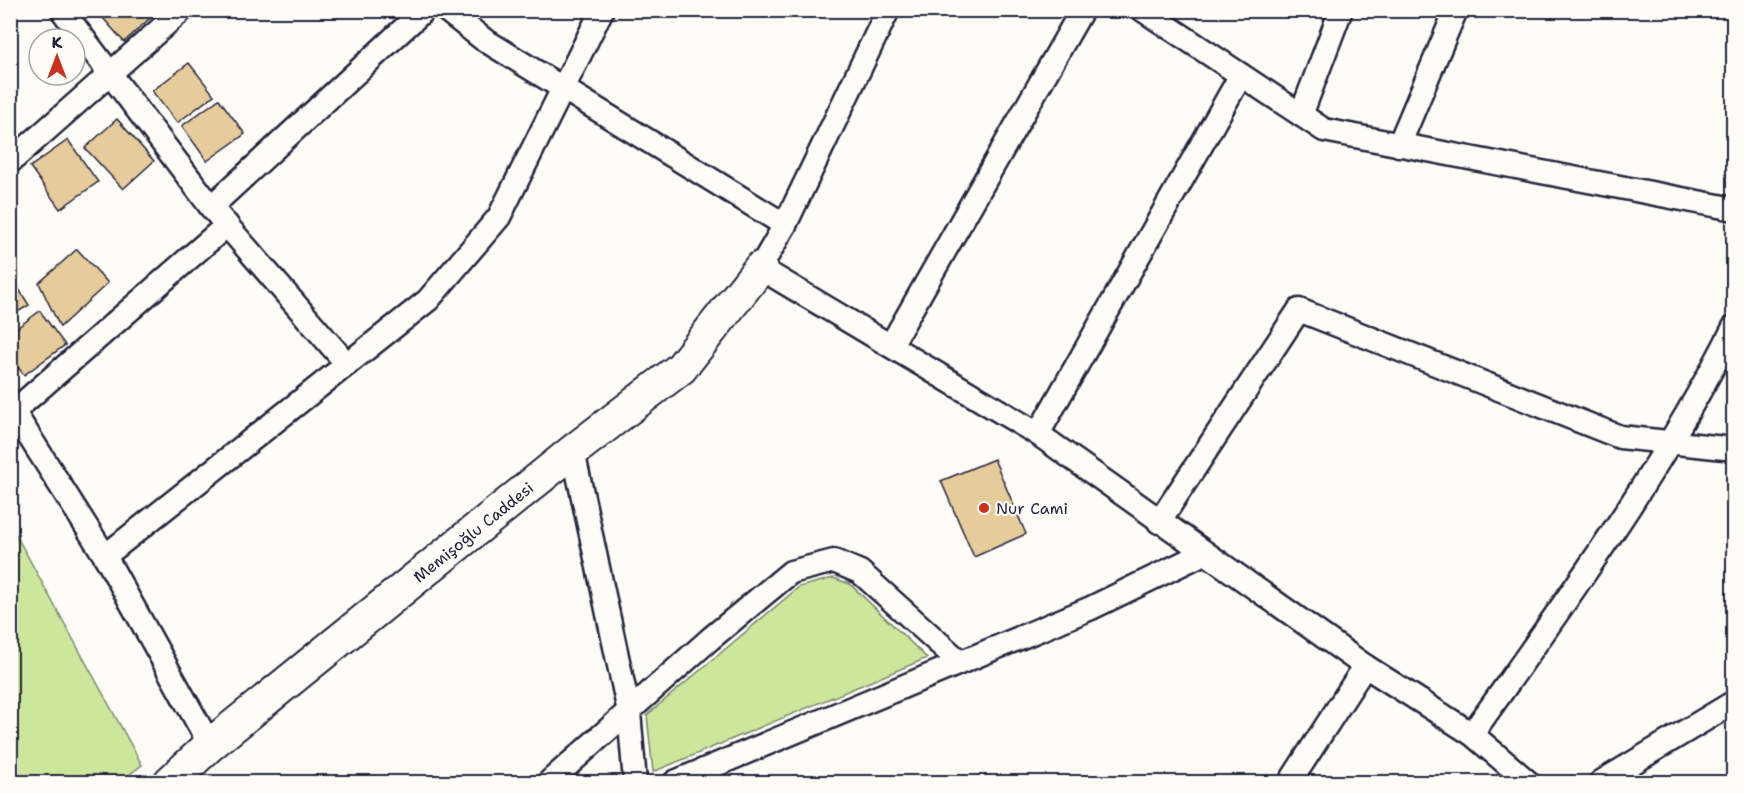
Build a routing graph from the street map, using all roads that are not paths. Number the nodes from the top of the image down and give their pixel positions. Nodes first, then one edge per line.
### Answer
1 (62, 10) edge
2 (182, 10) edge
3 (424, 10) edge
4 (446, 10) edge
5 (602, 10) edge
6 (888, 10) edge
7 (1082, 10) edge
8 (1143, 10) edge
9 (1341, 10) edge
10 (1456, 10) edge
11 (110, 73) junction
12 (1241, 75) junction
13 (562, 87) junction
14 (1301, 115) junction
15 (1399, 145) junction
16 (10, 162) edge
17 (211, 207) junction
18 (1734, 209) edge
19 (227, 225) junction
20 (785, 225) junction
21 (760, 268) junction
22 (1734, 327) edge
23 (891, 345) junction
24 (347, 364) junction
25 (12, 409) edge
26 (1038, 434) junction
27 (1671, 442) junction
28 (1734, 449) edge
29 (573, 451) junction
30 (1159, 522) junction
31 (1204, 554) junction
32 (105, 556) junction
33 (960, 662) junction
34 (1365, 666) junction
35 (1734, 702) edge
36 (629, 712) junction
37 (1472, 734) junction
38 (210, 745) junction
39 (170, 783) edge
40 (549, 783) edge
41 (634, 783) edge
42 (675, 783) edge
43 (1290, 783) edge
44 (1528, 783) edge
45 (1601, 783) edge

1 - 11 street
2 - 11 street
3 - 17 street
4 - 13 street
5 - 13 street
6 - 20 street
7 - 23 street
8 - 12 street
9 - 14 street
10 - 15 street
11 - 16 street
11 - 17 street
12 - 14 street
12 - 26 street
13 - 20 street
13 - 24 street
14 - 15 street
15 - 18 street
17 - 19 street
19 - 24 street
19 - 25 street
20 - 21 street
21 - 23 street
21 - 29 street, Memişoğlu Caddesi
22 - 27 street
23 - 26 street
24 - 32 street
25 - 32 street
26 - 30 street
27 - 28 street
27 - 30 street
27 - 37 street
29 - 36 street
29 - 38 street, Memişoğlu Caddesi
30 - 31 street
31 - 33 street
31 - 34 street
32 - 38 street
33 - 36 street
33 - 42 street
34 - 37 street
34 - 43 street
35 - 45 street
36 - 40 street
36 - 41 street
37 - 44 street
38 - 39 street, Memişoğlu Caddesi

